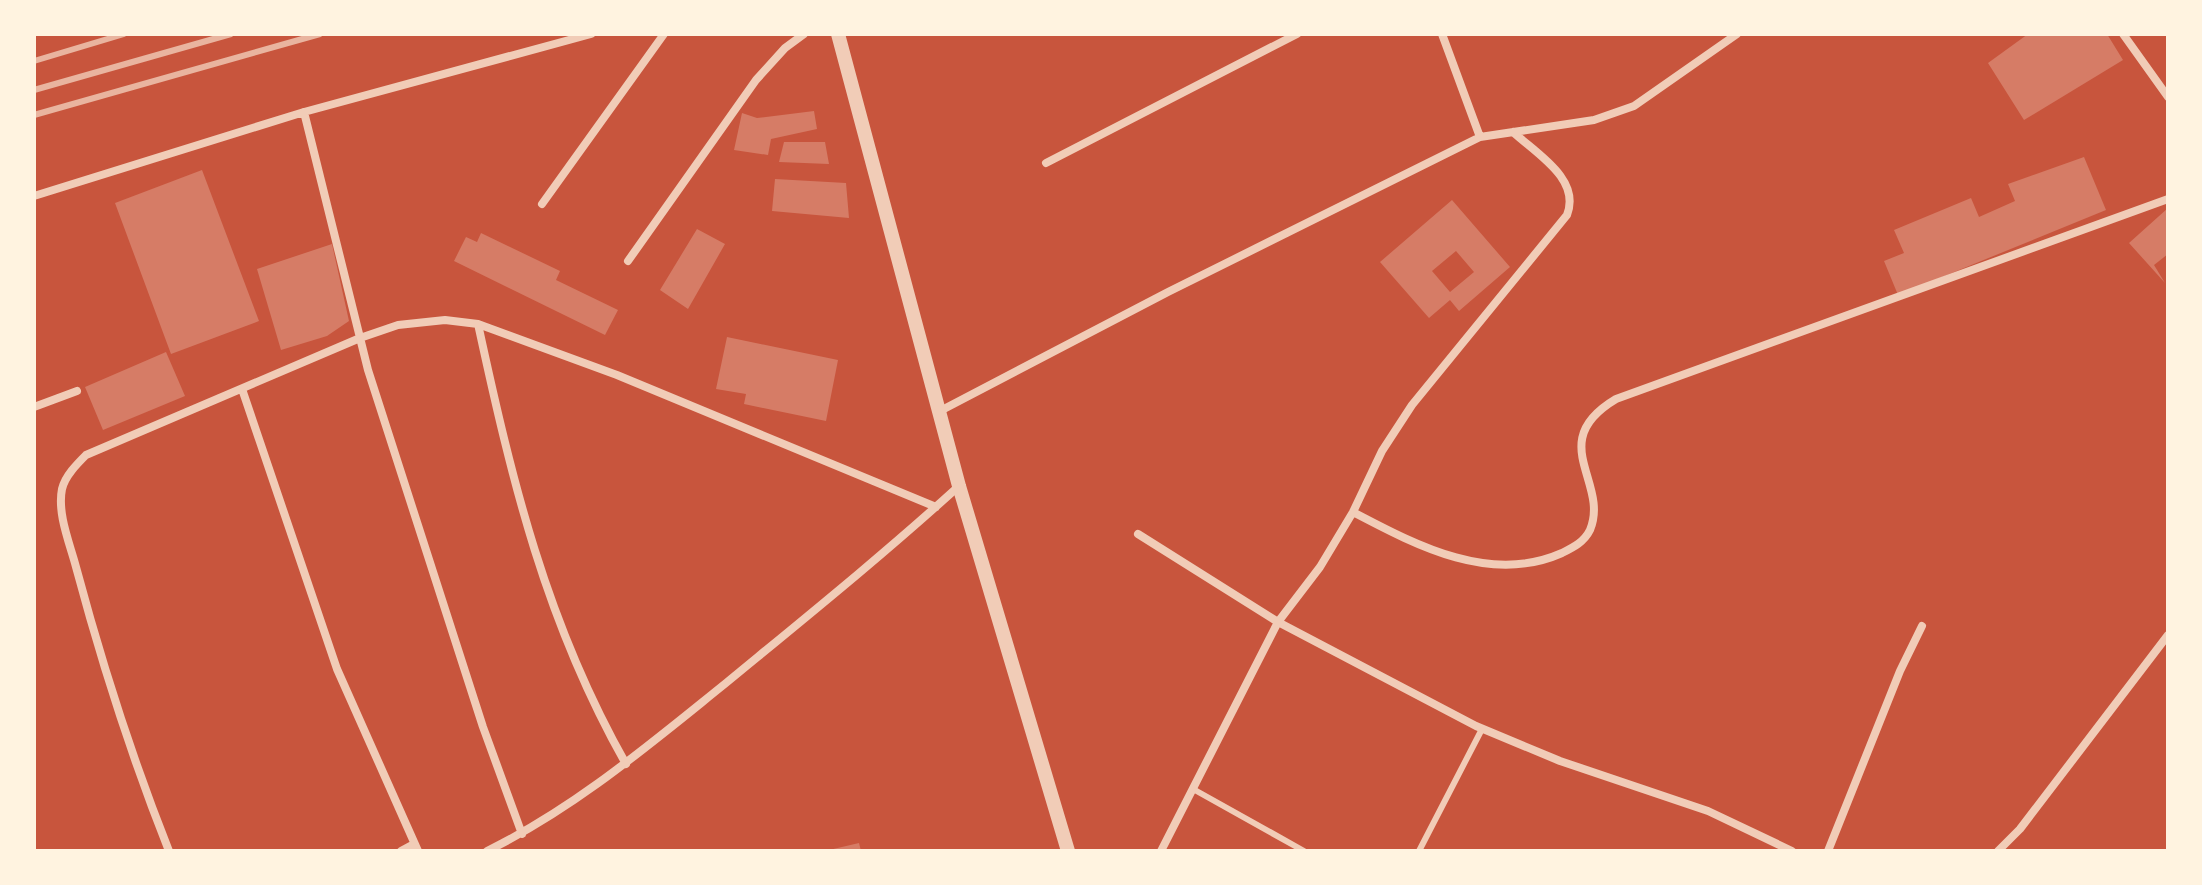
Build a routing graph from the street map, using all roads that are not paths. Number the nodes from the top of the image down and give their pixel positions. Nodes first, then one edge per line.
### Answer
1 (591, 34) edge
2 (664, 34) edge
3 (804, 34) edge
4 (838, 34) edge
5 (1297, 34) edge
6 (1442, 34) edge
7 (1737, 34) edge
8 (2123, 34) edge
9 (2165, 85) edge
10 (2168, 97) edge
11 (304, 112) junction
12 (1513, 132) junction
13 (1480, 137) junction
14 (1046, 163) dead end
15 (34, 196) edge
16 (2168, 199) edge
17 (542, 204) dead end
18 (628, 261) dead end
19 (478, 324) junction
20 (360, 338) junction
21 (242, 389) junction
22 (77, 391) dead end
23 (34, 407) edge
24 (940, 411) junction
25 (959, 486) junction
26 (936, 507) junction
27 (1353, 512) junction
28 (1138, 534) dead end
29 (1278, 622) junction
30 (1922, 626) dead end
31 (2168, 635) edge
32 (1482, 729) junction
33 (626, 764) junction
34 (1193, 789) junction
35 (522, 834) junction
36 (416, 848) edge
37 (169, 851) edge
38 (401, 851) edge
39 (487, 851) edge
40 (1068, 851) edge
41 (1161, 851) edge
42 (1304, 851) edge
43 (1419, 851) edge
44 (1792, 851) edge
45 (1828, 851) edge
46 (1998, 851) edge

1 - 11 street
2 - 17 street
3 - 18 street
4 - 24 street
5 - 14 street
6 - 13 street
7 - 12 street
8 - 9 street
9 - 10 street
11 - 15 street
11 - 20 street
12 - 13 street
12 - 27 street
13 - 24 street
16 - 27 street
19 - 20 street
19 - 26 street
19 - 33 street
20 - 21 street
20 - 35 street
21 - 36 street
21 - 37 street
22 - 23 street
24 - 25 street
25 - 26 street
25 - 40 street
26 - 33 street
27 - 29 street
28 - 29 street
29 - 32 street
29 - 34 street
30 - 45 street
31 - 46 street
32 - 43 lane
32 - 44 street
33 - 35 street
34 - 41 street
34 - 42 lane
35 - 39 street
36 - 38 street

